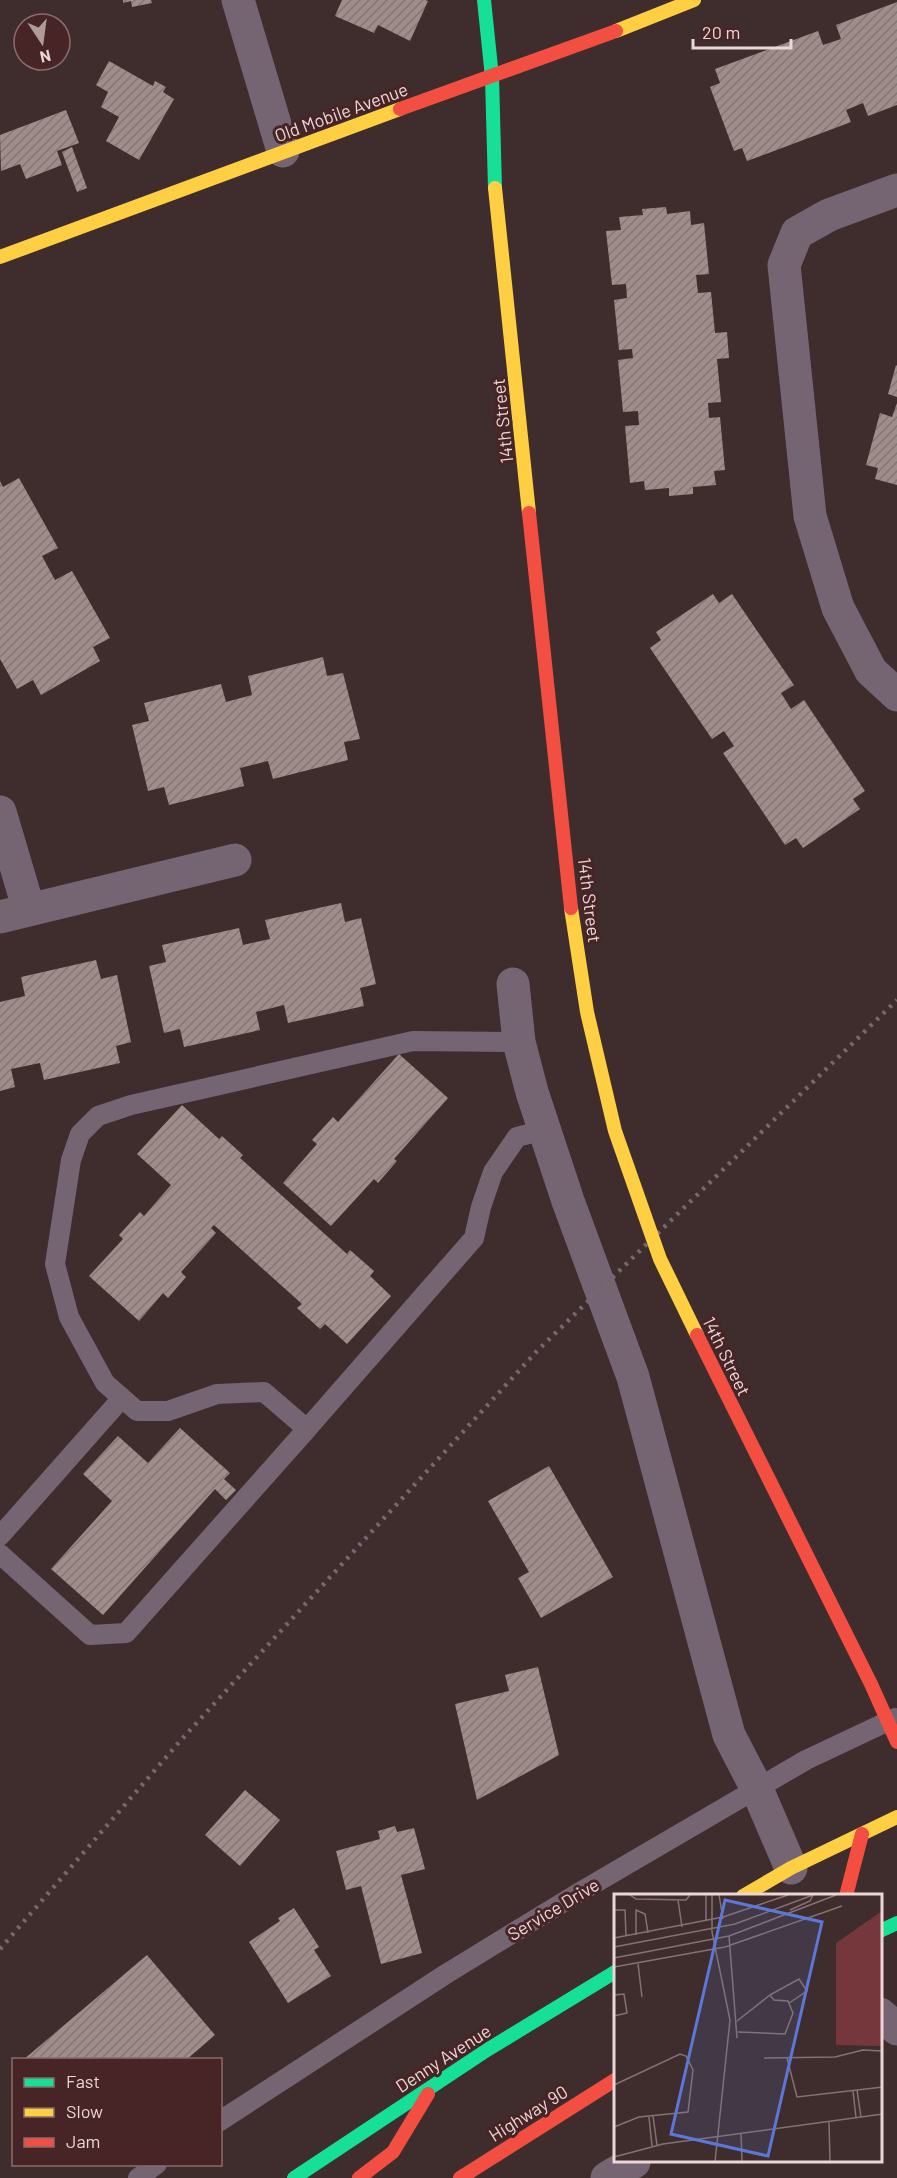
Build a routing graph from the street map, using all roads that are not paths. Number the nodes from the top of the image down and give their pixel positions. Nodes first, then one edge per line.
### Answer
1 (238, 0) edge
2 (484, 0) edge
3 (694, 0) edge
4 (492, 77) junction
5 (283, 151) junction
6 (897, 190) edge
7 (0, 257) edge
8 (897, 695) edge
9 (0, 812) edge
10 (235, 860) dead end
11 (14, 914) edge
12 (513, 984) dead end
13 (519, 1042) junction
14 (544, 1130) junction
15 (122, 1398) junction
16 (307, 1430) junction
17 (0, 1536) edge
18 (0, 1554) edge
19 (897, 1718) edge
20 (897, 1742) edge
21 (757, 1789) junction
22 (897, 1817) edge
23 (862, 1834) junction
24 (789, 1877) junction
25 (748, 1894) edge
26 (847, 1894) edge
27 (897, 1923) edge
28 (882, 1930) edge
29 (614, 1973) edge
30 (614, 2081) edge
31 (432, 2088) junction
32 (222, 2120) edge
33 (632, 2163) edge
34 (154, 2166) edge
35 (138, 2178) edge
36 (294, 2178) edge
37 (359, 2178) edge
38 (460, 2178) edge
39 (607, 2178) edge

1 - 5 street
2 - 4 street, 14th Street
3 - 4 street, Old Mobile Avenue
4 - 5 street, Old Mobile Avenue
4 - 20 street, 14th Street, bridge
5 - 7 street, Old Mobile Avenue
6 - 8 street
9 - 11 street
10 - 11 street
12 - 13 street
13 - 14 street
13 - 15 lane
14 - 16 lane
14 - 21 street
15 - 16 lane
15 - 17 lane
16 - 18 lane
19 - 21 lane, Service Drive
21 - 24 street
21 - 32 lane, Service Drive
22 - 23 street
23 - 24 street
23 - 26 street
24 - 25 street
27 - 28 street
29 - 31 street, Denny Avenue
30 - 38 street, Highway 90
31 - 36 street, Denny Avenue
31 - 37 street
33 - 39 street
34 - 35 lane

